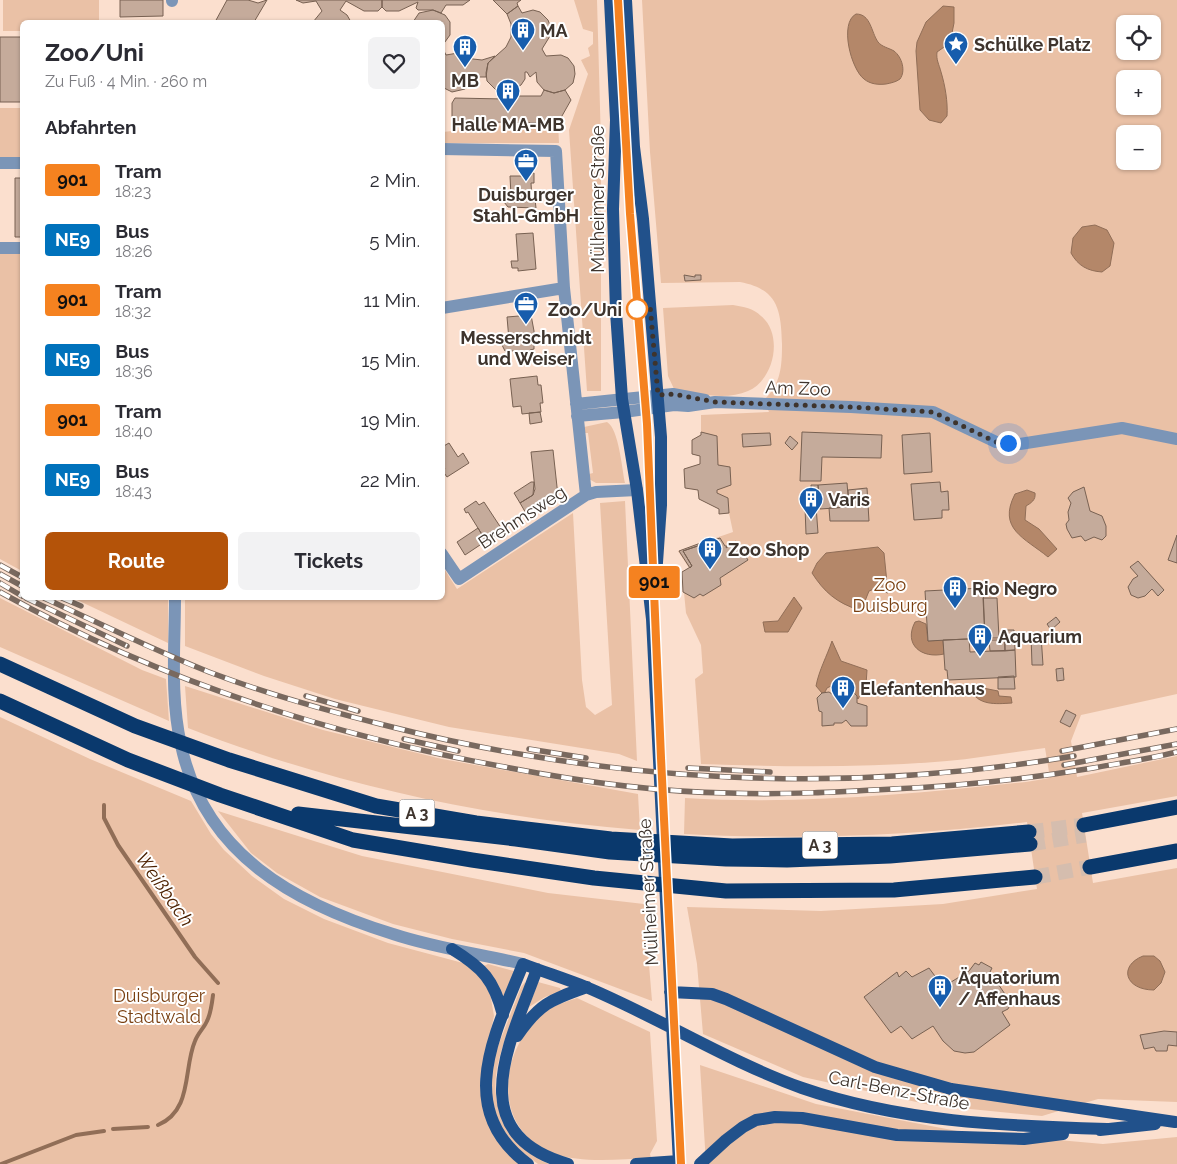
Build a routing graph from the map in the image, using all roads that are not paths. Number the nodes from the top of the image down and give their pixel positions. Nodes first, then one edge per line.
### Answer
1 (610, 0) edge
2 (626, 0) edge
3 (445, 149) edge
4 (0, 163) edge
5 (20, 163) edge
6 (0, 248) edge
7 (20, 248) edge
8 (564, 288) junction
9 (445, 308) edge
10 (622, 399) junction
11 (658, 401) junction
12 (577, 410) junction
13 (624, 412) junction
14 (1177, 439) edge
15 (636, 490) junction
16 (586, 495) junction
17 (445, 558) edge
18 (175, 600) edge
19 (652, 619) junction
20 (0, 664) edge
21 (0, 701) edge
22 (1177, 807) edge
23 (271, 812) junction
24 (1177, 817) edge
25 (1177, 851) edge
26 (1090, 867) tunnel mouth
27 (1035, 877) tunnel mouth
28 (452, 949) junction
29 (523, 964) junction
30 (536, 969) junction
31 (587, 987) junction
32 (670, 998) junction
33 (503, 1015) junction
34 (508, 1048) junction
35 (1176, 1122) edge
36 (1107, 1129) junction
37 (679, 1162) edge
38 (528, 1164) edge
39 (568, 1164) edge
40 (636, 1164) edge
41 (700, 1164) edge

1 - 10 main road, Mülheimer Straße
2 - 11 main road, Mülheimer Straße
3 - 8 street, Mülheimer Straße
4 - 5 street
6 - 7 street
8 - 9 street
8 - 12 street, Mülheimer Straße
10 - 11 street
10 - 12 street
10 - 13 main road, Mülheimer Straße
11 - 13 street
11 - 14 street, Am Zoo
11 - 19 main road, Mülheimer Straße
12 - 13 street
12 - 16 street, Mülheimer Straße
13 - 15 main road, Mülheimer Straße
15 - 16 street, Brehmsweg
15 - 19 main road, Mülheimer Straße
16 - 17 street, Brehmsweg
18 - 28 street, Carl-Benz-Straße
19 - 32 main road, Mülheimer Straße
20 - 23 highway, A 3
21 - 23 highway, A 3
22 - 24 highway
23 - 27 highway
25 - 26 highway
28 - 29 street, Carl-Benz-Straße
28 - 33 main road
29 - 30 main road, Carl-Benz-Straße
29 - 33 main road
30 - 31 main road, Carl-Benz-Straße
30 - 34 main road
31 - 34 main road
31 - 36 main road, Carl-Benz-Straße
32 - 35 main road
32 - 37 main road, Mülheimer Straße
33 - 38 main road
34 - 39 main road
35 - 36 main road, Carl-Benz-Straße
36 - 41 main road, Carl-Benz-Straße
37 - 40 main road

